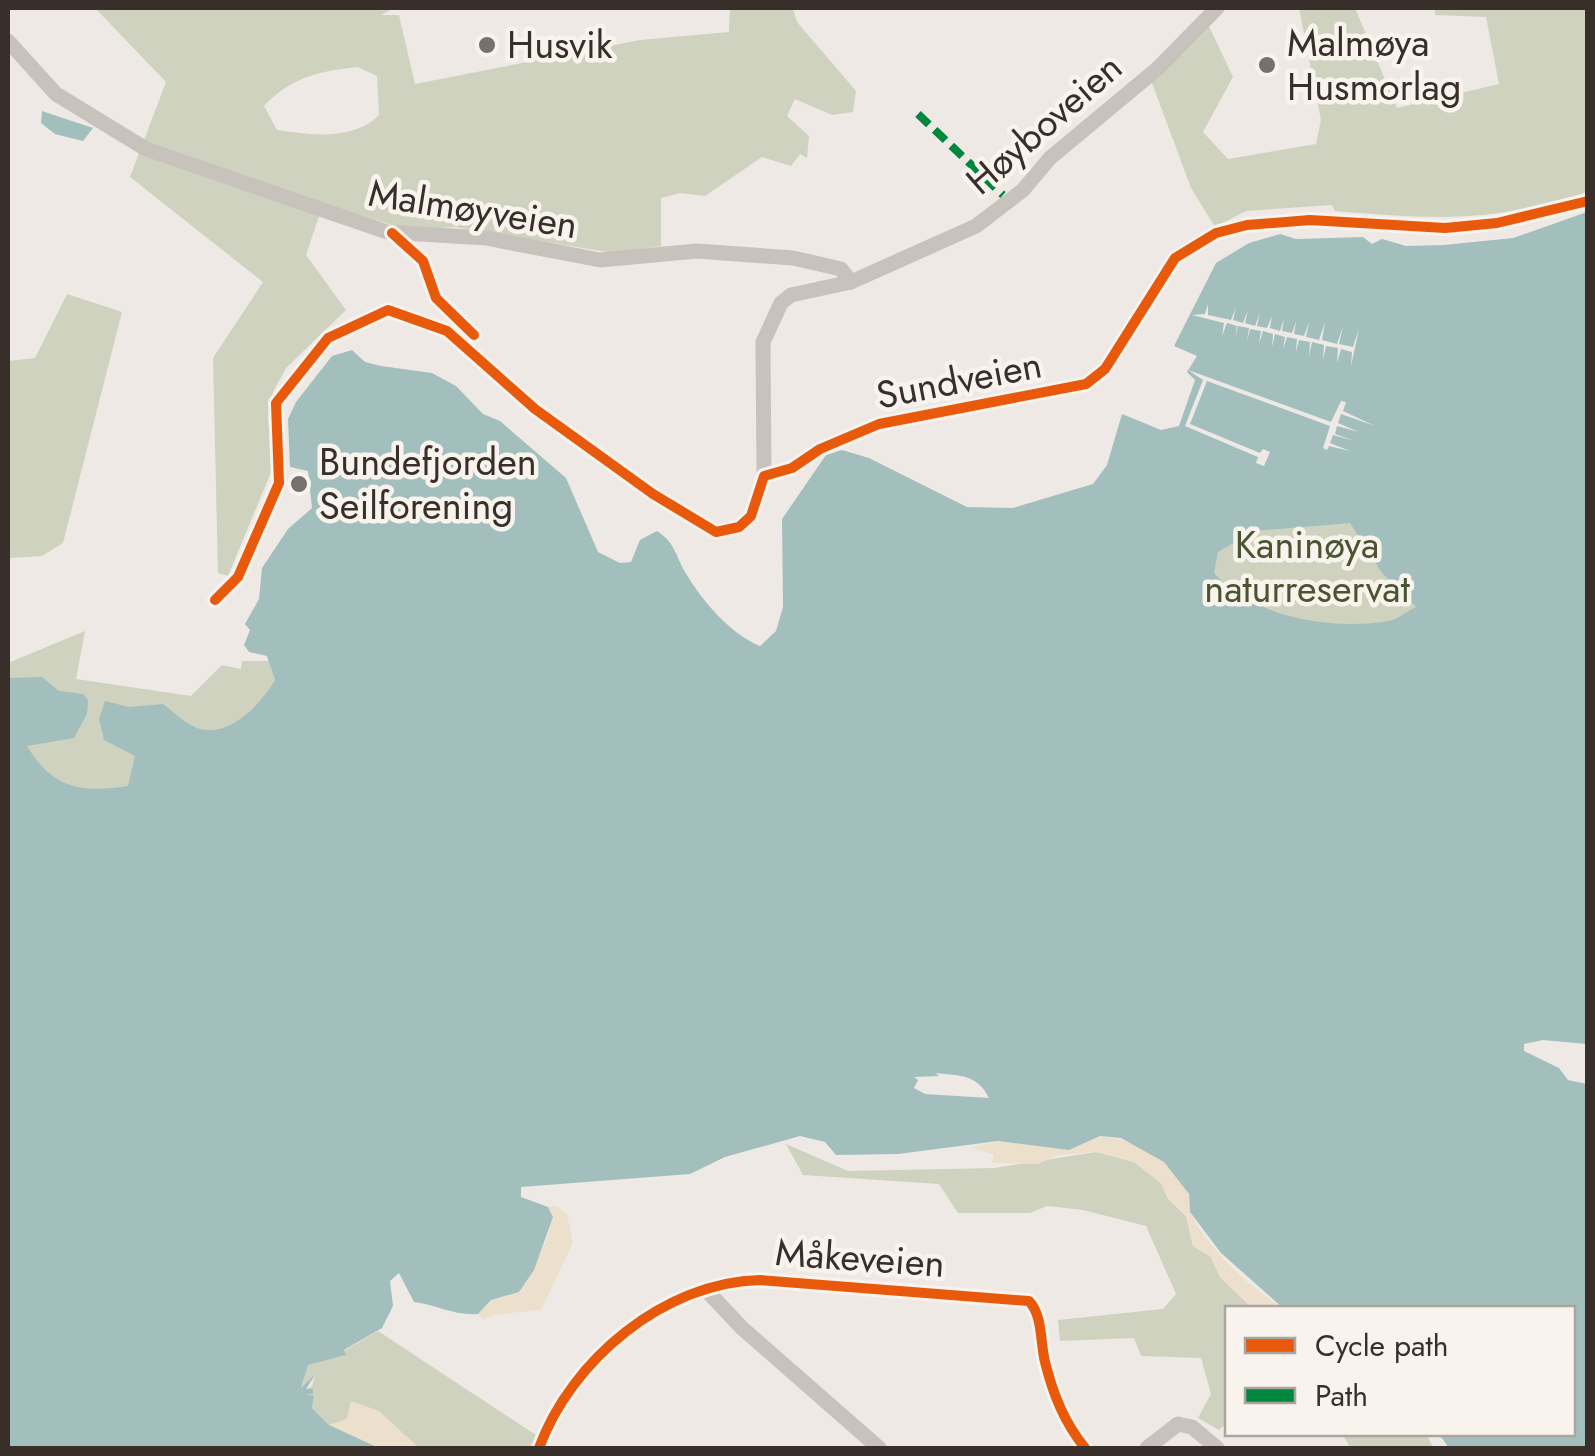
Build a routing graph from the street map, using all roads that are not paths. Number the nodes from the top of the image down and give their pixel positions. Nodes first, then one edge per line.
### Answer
1 (1217, 8) edge
2 (8, 41) edge
3 (1588, 201) edge
4 (851, 282) junction
5 (764, 476) junction
6 (238, 577) dead end
7 (708, 1292) junction
8 (539, 1448) edge
9 (880, 1448) edge
10 (1085, 1448) edge
11 (1148, 1448) edge
12 (1216, 1448) edge

1 - 4 street, Høyboveien
2 - 4 street, Malmøyveien
3 - 5 street, Sundveien
4 - 5 street, Høyboveien
5 - 6 street
7 - 8 street, Måkeveien
7 - 9 street
7 - 10 street, Måkeveien
11 - 12 street

